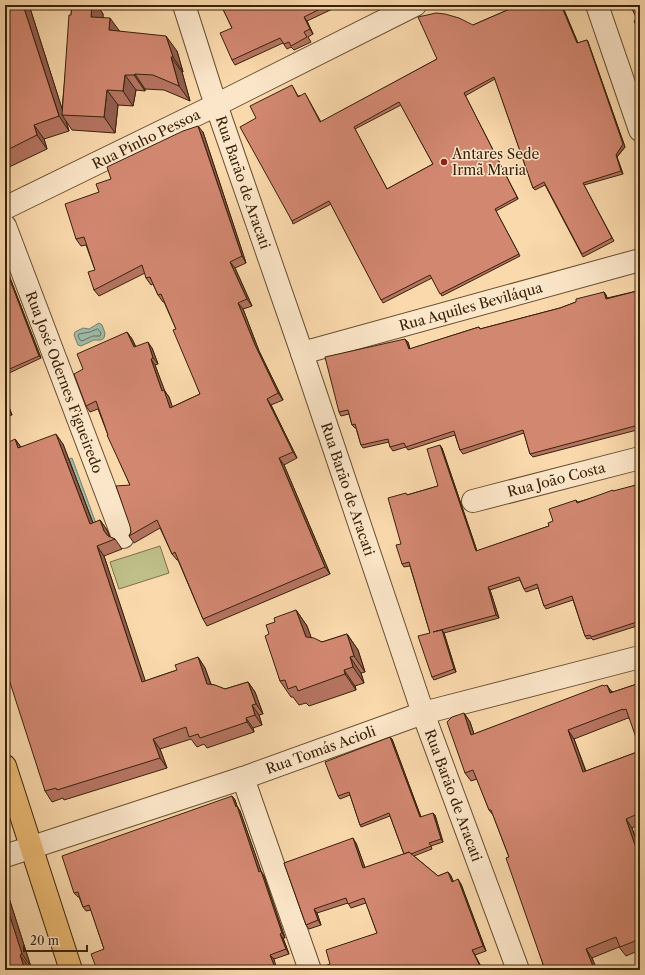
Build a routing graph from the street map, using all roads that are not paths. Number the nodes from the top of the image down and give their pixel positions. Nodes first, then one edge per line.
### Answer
1 (184, 5) edge
2 (415, 5) edge
3 (597, 5) edge
4 (632, 78) edge
5 (216, 105) junction
6 (640, 130) edge
7 (5, 208) edge
8 (5, 226) edge
9 (640, 260) edge
10 (302, 353) junction
11 (640, 458) edge
12 (472, 501) dead end
13 (123, 537) dead end
14 (640, 657) edge
15 (423, 713) junction
16 (5, 766) edge
17 (243, 778) junction
18 (32, 848) junction
19 (5, 856) edge
20 (71, 970) edge
21 (310, 970) edge
22 (518, 970) edge

1 - 5 street, Rua Barão de Aracati
2 - 5 street, Rua Pinho Pessoa
3 - 4 street
4 - 6 street
5 - 7 street, Rua Pinho Pessoa
5 - 10 street, Rua Barão de Aracati
8 - 13 street, Rua José Odernes Figueiredo
9 - 10 street, Rua Aquiles Beviláqua
10 - 15 street, Rua Barão de Aracati
11 - 12 street, Rua João Costa
14 - 15 street, Rua Tomás Acioli
15 - 17 street, Rua Tomás Acioli
15 - 22 street, Rua Barão de Aracati
16 - 18 main road
17 - 18 street, Rua Tomás Acioli
17 - 21 street
18 - 19 street, Rua Tomás Acioli
18 - 20 main road

